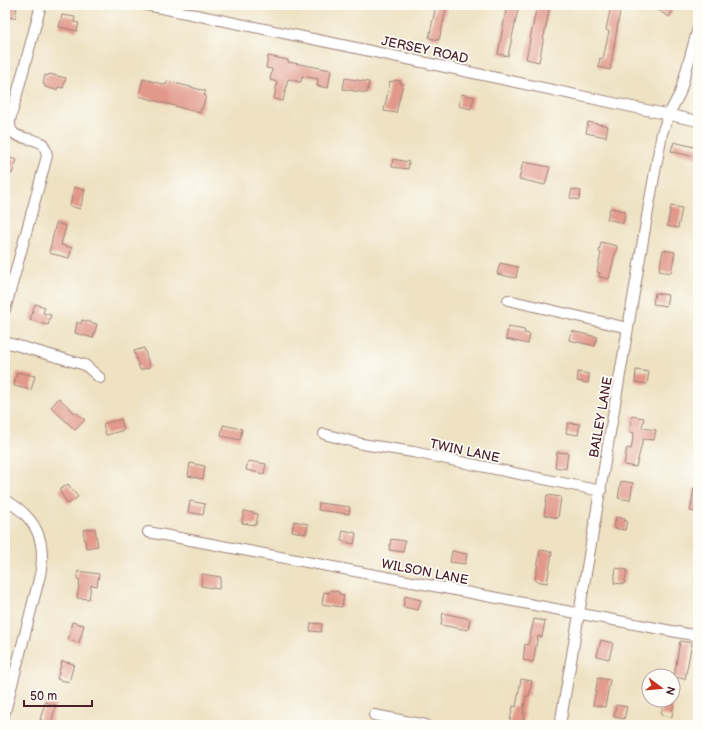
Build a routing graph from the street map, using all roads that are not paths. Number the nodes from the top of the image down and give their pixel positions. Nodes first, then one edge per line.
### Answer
1 (41, 5) edge
2 (147, 5) edge
3 (698, 28) edge
4 (670, 114) junction
5 (698, 121) edge
6 (508, 300) dead end
7 (5, 310) edge
8 (628, 328) junction
9 (5, 342) edge
10 (100, 378) dead end
11 (324, 434) dead end
12 (601, 491) junction
13 (5, 500) edge
14 (148, 532) dead end
15 (579, 614) junction
16 (698, 636) edge
17 (5, 712) edge
18 (374, 715) dead end
19 (426, 725) edge
20 (560, 725) edge

1 - 7 street
2 - 4 street, JERSEY ROAD
3 - 4 street, BAILEY LANE
4 - 5 street, JERSEY ROAD
4 - 8 street, BAILEY LANE
6 - 8 street
8 - 12 street, BAILEY LANE
9 - 10 street
11 - 12 street, TWIN LANE
12 - 15 street, BAILEY LANE
13 - 17 street
14 - 15 street, WILSON LANE
15 - 16 street, WILSON LANE
15 - 20 street, BAILEY LANE
18 - 19 street

